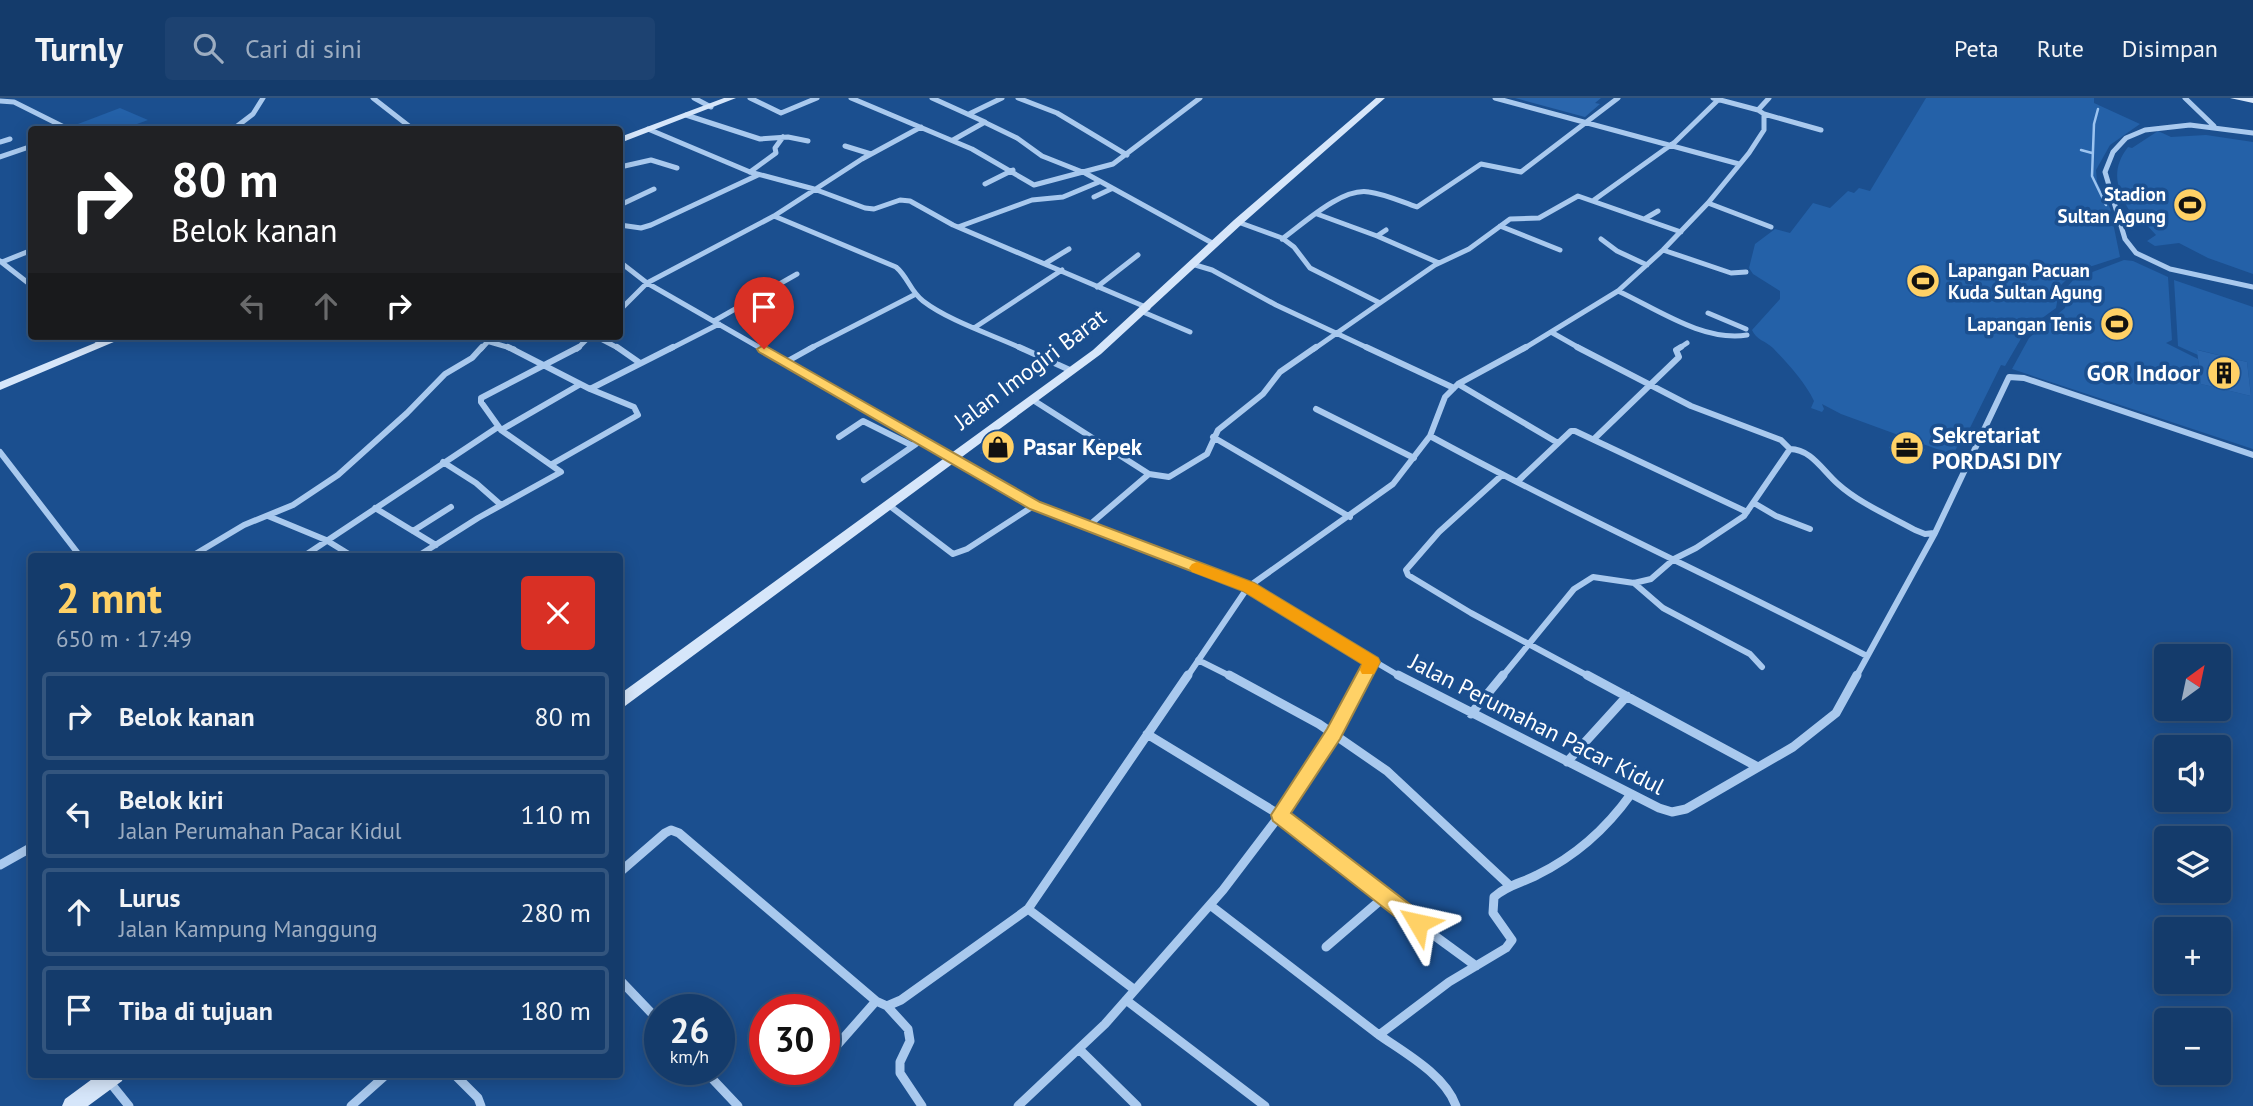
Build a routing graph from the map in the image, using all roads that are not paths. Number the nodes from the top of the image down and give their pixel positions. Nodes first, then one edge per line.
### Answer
1 (263, 98) edge
2 (373, 98) edge
3 (694, 98) edge
4 (732, 98) edge
5 (750, 98) edge
6 (817, 98) edge
7 (850, 98) edge
8 (932, 98) edge
9 (1002, 98) edge
10 (1018, 98) edge
11 (1200, 98) edge
12 (1381, 98) edge
13 (1495, 98) edge
14 (1618, 98) edge
15 (1769, 98) edge
16 (2185, 98) edge
17 (2234, 98) edge
18 (1715, 99) edge
19 (2253, 100) edge
20 (0, 101) edge
21 (711, 107) junction
22 (1761, 112) junction
23 (970, 114) junction
24 (686, 115) junction
25 (985, 123) junction
26 (1582, 123) junction
27 (62, 126) edge
28 (237, 126) edge
29 (409, 126) edge
30 (2214, 126) junction
31 (921, 127) junction
32 (649, 129) junction
33 (1821, 130) dead end
34 (2253, 133) edge
35 (783, 137) junction
36 (10, 139) dead end
37 (623, 139) edge
38 (808, 141) dead end
39 (953, 141) junction
40 (0, 142) edge
41 (1669, 145) junction
42 (845, 146) dead end
43 (28, 147) edge
44 (871, 154) junction
45 (1127, 155) junction
46 (0, 157) edge
47 (1740, 164) junction
48 (623, 166) edge
49 (677, 168) dead end
50 (1013, 170) junction
51 (750, 172) junction
52 (1085, 173) junction
53 (759, 174) junction
54 (1099, 182) junction
55 (985, 184) dead end
56 (654, 189) dead end
57 (814, 189) junction
58 (1111, 189) junction
59 (1094, 197) dead end
60 (1594, 200) junction
61 (1708, 203) junction
62 (623, 204) edge
63 (1658, 211) dead end
64 (1317, 214) junction
65 (774, 216) junction
66 (1646, 218) junction
67 (1241, 223) junction
68 (623, 225) edge
69 (1500, 226) junction
70 (958, 227) junction
71 (1771, 228) dead end
72 (1386, 230) dead end
73 (1681, 232) junction
74 (1377, 236) junction
75 (1282, 239) junction
76 (1601, 239) dead end
77 (1214, 244) junction
78 (1069, 249) dead end
79 (1560, 250) dead end
80 (1663, 250) junction
81 (28, 252) edge
82 (1138, 255) dead end
83 (1, 262) edge
84 (1046, 263) junction
85 (1439, 263) junction
86 (623, 264) edge
87 (1196, 265) junction
88 (1647, 265) junction
89 (1062, 270) junction
90 (1746, 272) dead end
91 (797, 274) dead end
92 (28, 283) edge
93 (647, 283) junction
94 (1097, 286) junction
95 (2253, 287) edge
96 (1618, 290) junction
97 (914, 295) junction
98 (1380, 303) junction
99 (623, 307) edge
100 (1145, 310) junction
101 (1708, 313) dead end
102 (717, 323) junction
103 (974, 328) junction
104 (1190, 332) dead end
105 (1551, 332) junction
106 (1336, 333) junction
107 (95, 340) edge
108 (113, 340) edge
109 (491, 340) edge
110 (495, 340) edge
111 (587, 340) edge
112 (603, 340) edge
113 (1687, 343) dead end
114 (101, 345) junction
115 (786, 362) junction
116 (640, 363) junction
117 (546, 366) junction
118 (1072, 371) junction
119 (579, 385) junction
120 (0, 386) edge
121 (1456, 386) junction
122 (1646, 386) junction
123 (590, 389) junction
124 (1034, 400) junction
125 (1316, 408) dead end
126 (874, 412) junction
127 (863, 421) junction
128 (499, 428) junction
129 (1430, 436) junction
130 (1213, 437) junction
131 (839, 438) dead end
132 (922, 439) junction
133 (1594, 439) junction
134 (1558, 443) junction
135 (913, 446) junction
136 (1790, 449) junction
137 (0, 453) edge
138 (2253, 455) edge
139 (1414, 458) junction
140 (954, 459) junction
141 (443, 462) junction
142 (552, 464) junction
143 (1149, 474) junction
144 (1502, 475) junction
145 (864, 480) dead end
146 (1517, 482) junction
147 (1754, 503) junction
148 (501, 505) junction
149 (1035, 505) junction
150 (890, 506) junction
151 (451, 507) dead end
152 (375, 508) junction
153 (1747, 513) junction
154 (268, 516) junction
155 (1350, 517) junction
156 (1087, 527) junction
157 (1810, 529) dead end
158 (413, 531) junction
159 (1934, 533) junction
160 (326, 540) junction
161 (436, 545) junction
162 (78, 553) edge
163 (197, 553) edge
164 (307, 553) edge
165 (347, 553) edge
166 (423, 553) edge
167 (1674, 559) junction
168 (1634, 583) junction
169 (1248, 587) junction
170 (1530, 645) junction
171 (1867, 656) junction
172 (1198, 660) junction
173 (1372, 662) junction
174 (1762, 667) dead end
175 (1627, 696) junction
176 (623, 700) edge
177 (1471, 714) junction
178 (1147, 734) junction
179 (1334, 734) junction
180 (1567, 762) junction
181 (1756, 766) junction
182 (1631, 794) junction
183 (1280, 815) junction
184 (28, 849) edge
185 (0, 865) edge
186 (623, 869) edge
187 (1508, 884) junction
188 (1383, 898) junction
189 (1210, 905) junction
190 (1028, 909) junction
191 (1326, 947) dead end
192 (1476, 966) junction
193 (623, 983) edge
194 (1135, 990) junction
195 (1126, 1000) junction
196 (876, 1001) junction
197 (644, 1005) edge
198 (887, 1006) junction
199 (1379, 1035) junction
200 (840, 1042) edge
201 (1079, 1049) junction
202 (110, 1078) edge
203 (112, 1078) edge
204 (382, 1078) edge
205 (458, 1078) edge
206 (718, 1085) edge
207 (72, 1106) edge
208 (129, 1106) edge
209 (351, 1106) edge
210 (481, 1106) edge
211 (738, 1106) edge
212 (922, 1106) edge
213 (1018, 1106) edge
214 (1137, 1106) edge
215 (1265, 1106) edge
216 (1456, 1106) edge

1 - 28 street
2 - 29 street
3 - 21 street
4 - 21 main road
5 - 6 street
7 - 31 street
8 - 23 street
9 - 23 street
10 - 45 street
11 - 45 street
12 - 67 main road, Jalan Imogiri Barat
13 - 26 street
14 - 26 street
15 - 22 street
16 - 30 street
17 - 19 main road
18 - 22 street
18 - 41 street
20 - 27 street
21 - 24 main road
22 - 33 street
22 - 47 street
23 - 25 street
24 - 32 main road
24 - 35 street
25 - 39 street
25 - 52 street
26 - 41 street
26 - 64 street
30 - 34 street
30 - 95 street
31 - 39 street
31 - 44 street
32 - 37 main road
32 - 51 street
35 - 38 street
35 - 51 street
36 - 40 street
39 - 50 street
41 - 47 street
41 - 60 street
42 - 44 street
43 - 46 street
44 - 57 street
45 - 52 street
47 - 61 street
48 - 49 street
50 - 52 street
50 - 55 street
51 - 53 street
52 - 54 street
53 - 57 street
53 - 68 street
54 - 58 street
54 - 70 street
56 - 62 street
57 - 65 street
57 - 70 street
58 - 59 street
58 - 77 street
60 - 66 street
60 - 69 street
61 - 71 street
61 - 73 street
63 - 66 street
64 - 74 street
64 - 75 street
65 - 93 street
65 - 97 street
66 - 73 street
67 - 75 street
67 - 77 main road, Jalan Imogiri Barat
69 - 79 street
69 - 85 street
70 - 84 street
72 - 74 street
73 - 80 street
74 - 85 street
75 - 98 street
76 - 88 street
77 - 87 main road, Jalan Imogiri Barat
78 - 84 street
80 - 88 street
80 - 90 street
81 - 83 street
82 - 94 street
83 - 92 street
84 - 89 street
85 - 98 street
86 - 93 street, Jalan Perumahan Pacar Kidul
87 - 100 main road, Jalan Imogiri Barat
87 - 106 street
88 - 96 street
89 - 94 street
89 - 103 street
91 - 102 street
93 - 99 street
93 - 102 street, Jalan Perumahan Pacar Kidul
94 - 100 street
96 - 101 street
96 - 105 street
97 - 103 street
97 - 115 street
98 - 106 street
100 - 104 street
100 - 118 main road, Jalan Imogiri Barat
102 - 115 street, Jalan Perumahan Pacar Kidul
102 - 116 street
103 - 118 street
105 - 121 street
105 - 122 street
106 - 121 street
106 - 130 street
107 - 114 street
108 - 114 main road
109 - 154 street
110 - 117 street
111 - 117 street
112 - 116 street
113 - 122 street
114 - 120 main road
115 - 126 street, Jalan Perumahan Pacar Kidul
116 - 123 street
117 - 119 street
117 - 128 street
118 - 124 main road, Jalan Imogiri Barat
119 - 123 street
119 - 128 street
121 - 129 street
121 - 134 street
122 - 133 street
122 - 136 street
123 - 142 street
124 - 140 main road, Jalan Imogiri Barat
124 - 143 street
125 - 139 street
126 - 127 street
126 - 132 street, Jalan Perumahan Pacar Kidul
127 - 131 street
127 - 135 street
128 - 141 street
128 - 142 street
129 - 139 street
129 - 144 street
130 - 143 street
130 - 155 street
132 - 135 street
132 - 140 street, Jalan Perumahan Pacar Kidul
133 - 134 street
133 - 153 street
134 - 146 street
135 - 145 street
136 - 147 street
136 - 159 street
137 - 162 street
138 - 159 street, Jalan Perumahan Pacar Kidul
139 - 155 street
140 - 149 street, Jalan Perumahan Pacar Kidul
140 - 150 main road, Jalan Imogiri Barat
141 - 148 street
141 - 152 street
142 - 148 street
143 - 156 street
144 - 146 street
144 - 170 street
146 - 167 street
147 - 153 street
147 - 157 street
148 - 161 street
149 - 150 street
149 - 156 street, Jalan Perumahan Pacar Kidul
150 - 176 main road, Jalan Imogiri Barat
151 - 158 street
152 - 158 street
152 - 160 street
153 - 167 street
154 - 160 street
154 - 163 street
155 - 169 street
156 - 169 street, Jalan Perumahan Pacar Kidul
158 - 161 street
159 - 171 street, Jalan Perumahan Pacar Kidul
160 - 164 street
160 - 165 street
161 - 166 street
167 - 168 street
167 - 171 street
168 - 170 street
168 - 174 street
169 - 172 street
169 - 173 street, Jalan Perumahan Pacar Kidul
170 - 175 street
170 - 177 street
171 - 181 street, Jalan Perumahan Pacar Kidul
172 - 178 street
172 - 179 street
173 - 177 street, Jalan Perumahan Pacar Kidul
173 - 179 street
175 - 180 street
175 - 181 street
177 - 180 street, Jalan Perumahan Pacar Kidul
178 - 183 street
178 - 190 street
179 - 183 street
179 - 187 street
180 - 182 street, Jalan Perumahan Pacar Kidul
181 - 182 street, Jalan Perumahan Pacar Kidul
182 - 187 street
183 - 188 street
183 - 189 street
184 - 185 street
186 - 196 street
187 - 192 street
188 - 191 street
188 - 192 street
189 - 194 street
189 - 199 street
190 - 194 street
190 - 198 street
192 - 199 street
193 - 197 street
194 - 195 street
195 - 201 street
195 - 215 street
196 - 198 street
196 - 200 street
198 - 212 street
199 - 216 street
201 - 213 street
201 - 214 street
202 - 207 main road
203 - 208 street
204 - 209 street
205 - 210 street
206 - 211 street

